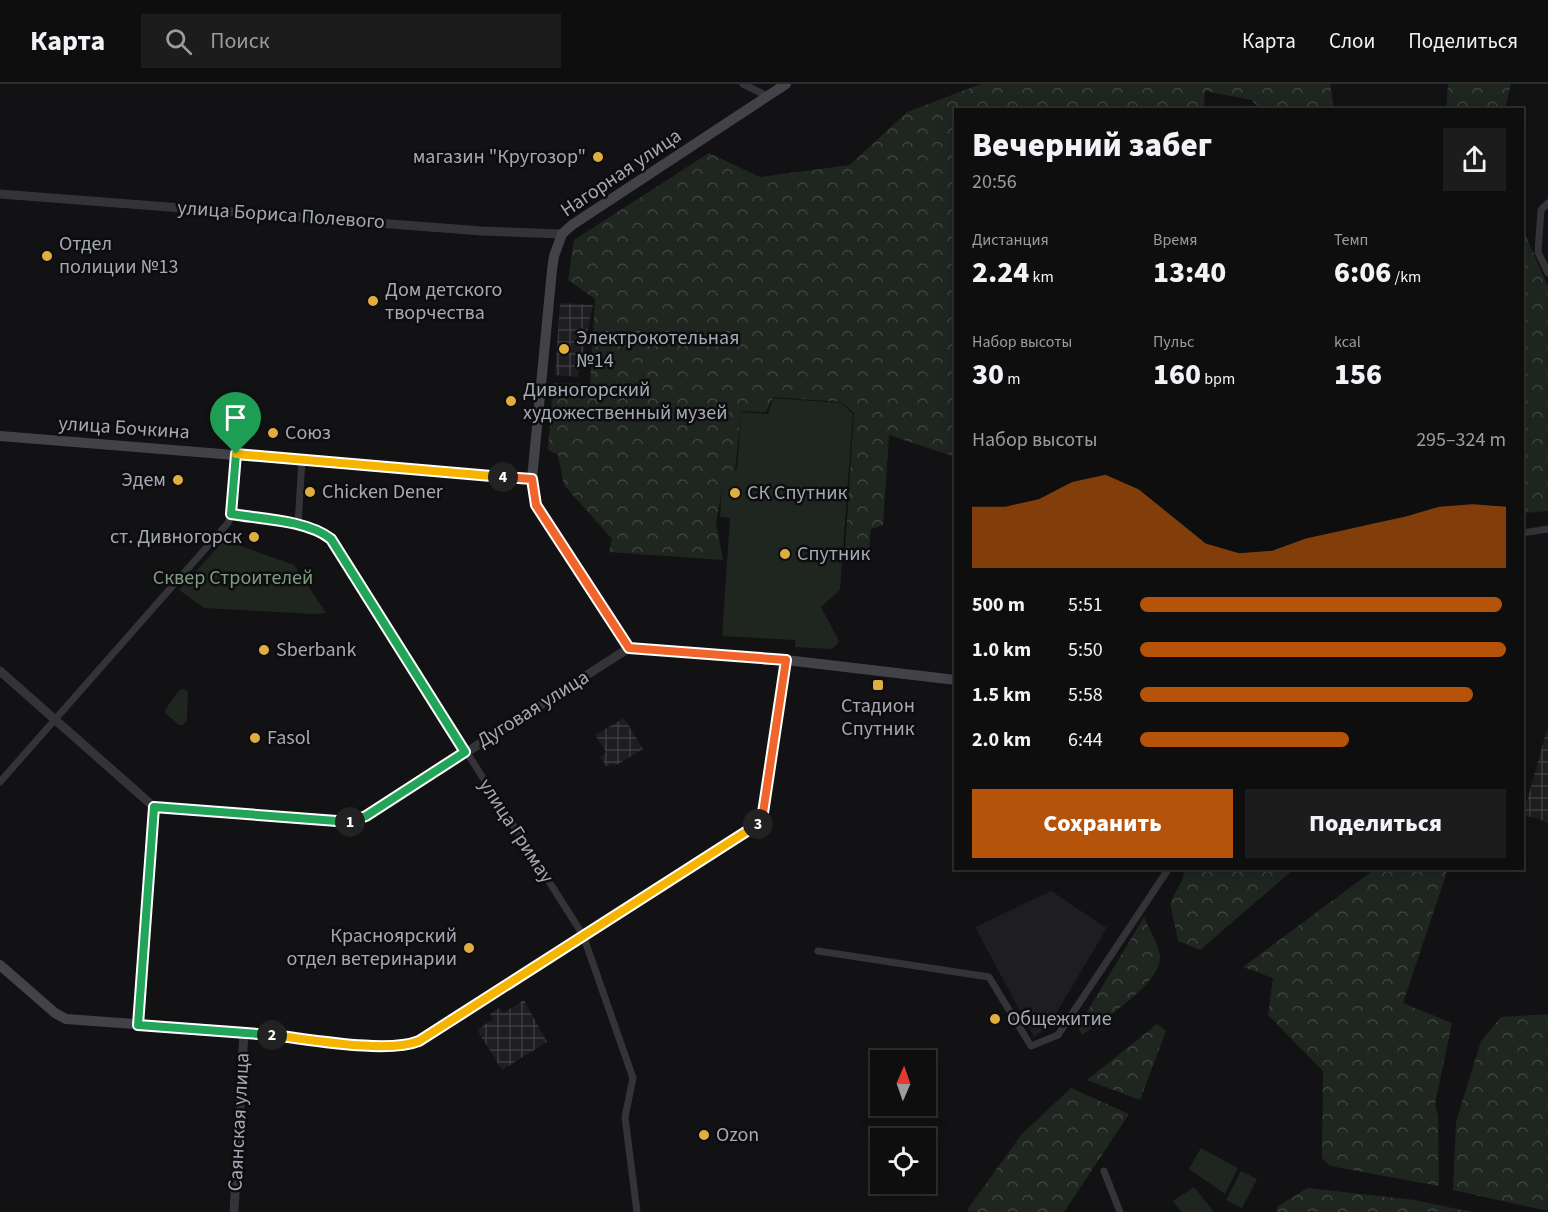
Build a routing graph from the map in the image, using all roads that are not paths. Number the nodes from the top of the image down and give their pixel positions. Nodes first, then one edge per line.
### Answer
1 (743, 84) edge
2 (786, 84) edge
3 (766, 96) junction
4 (0, 194) edge
5 (1548, 203) edge
6 (562, 234) junction
7 (1548, 273) edge
8 (0, 436) edge
9 (236, 454) junction
10 (302, 459) junction
11 (532, 479) junction
12 (231, 514) junction
13 (298, 525) junction
14 (1548, 529) edge
15 (1524, 533) edge
16 (629, 648) junction
17 (786, 660) junction
18 (0, 672) edge
19 (954, 680) edge
20 (54, 719) junction
21 (465, 752) junction
22 (0, 782) edge
23 (154, 807) junction
24 (1168, 870) edge
25 (583, 935) junction
26 (818, 951) dead end
27 (0, 964) edge
28 (138, 1025) junction
29 (244, 1032) junction
30 (1104, 1171) dead end
31 (234, 1212) edge
32 (637, 1212) edge
33 (1120, 1212) edge

1 - 3 street
2 - 3 main road, Нагорная улица
3 - 6 main road, Нагорная улица
4 - 6 street, улица Бориса Полевого
5 - 7 street
6 - 11 main road, Нагорная улица
8 - 9 main road, улица Бочкина
9 - 10 main road, улица Бочкина
9 - 12 street
10 - 11 main road, улица Бочкина
10 - 13 street
11 - 16 main road, Нагорная улица
12 - 13 street, улица Гримау
12 - 20 street
13 - 21 street, улица Гримау
14 - 15 street
16 - 17 main road
16 - 21 street, Дуговая улица
17 - 19 main road
17 - 25 main road
18 - 20 street
20 - 22 street
20 - 23 street
21 - 23 street, Дуговая улица
21 - 25 street, улица Гримау
23 - 28 street
24 - 26 street
25 - 29 main road
25 - 32 street, улица Гримау
27 - 28 main road
28 - 29 main road
29 - 31 street, Саянская улица
30 - 33 street

